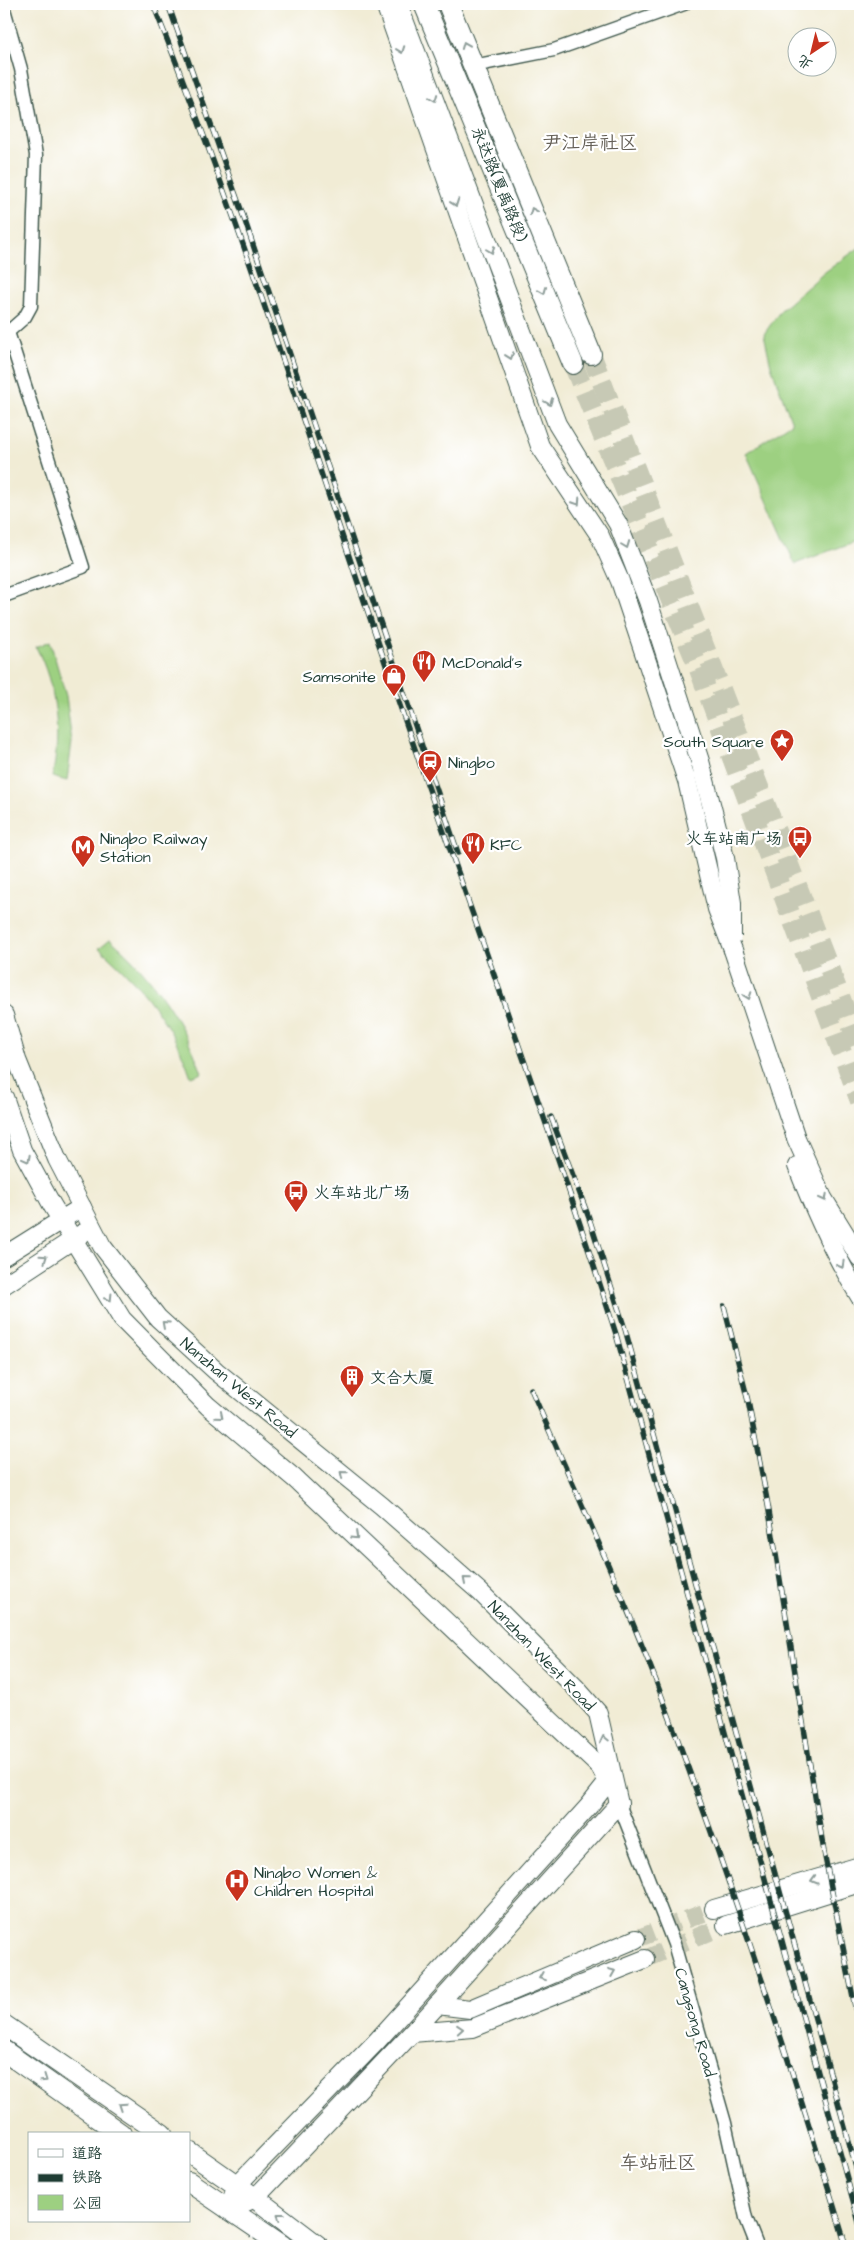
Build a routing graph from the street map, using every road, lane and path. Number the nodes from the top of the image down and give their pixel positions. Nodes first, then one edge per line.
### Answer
1 (385, 4) edge
2 (398, 4) edge
3 (424, 4) edge
4 (448, 4) edge
5 (684, 4) edge
6 (4, 9) edge
7 (473, 66) junction
8 (6, 333) edge
9 (591, 354) tunnel mouth
10 (573, 364) tunnel mouth
11 (4, 596) edge
12 (733, 950) junction
13 (4, 1015) edge
14 (4, 1096) edge
15 (796, 1138) junction
16 (82, 1207) junction
17 (60, 1220) junction
18 (93, 1228) junction
19 (72, 1238) junction
20 (4, 1256) edge
21 (860, 1258) edge
22 (4, 1285) edge
23 (860, 1297) edge
24 (608, 1782) junction
25 (619, 1804) junction
26 (860, 1866) edge
27 (860, 1883) edge
28 (714, 1909) tunnel mouth
29 (726, 1925) tunnel mouth
30 (636, 1939) tunnel mouth
31 (645, 1959) tunnel mouth
32 (437, 2005) junction
33 (4, 2025) edge
34 (412, 2033) junction
35 (4, 2051) edge
36 (118, 2132) edge
37 (159, 2132) edge
38 (190, 2153) edge
39 (190, 2183) edge
40 (237, 2185) junction
41 (255, 2198) junction
42 (228, 2210) junction
43 (283, 2246) edge
44 (318, 2246) edge
45 (757, 2246) edge

1 -> 12 main road, bridge
2 -> 12 main road, bridge
3 -> 10 main road, 永达路(夏禹路段)
7 -> 4 main road, 永达路(夏禹路段)
5 - 7 street
6 - 8 street
9 -> 7 main road, 永达路(夏禹路段)
8 - 11 street
12 -> 15 main road
13 - 16 main road, Nanzhan West Road
14 -> 17 main road, Nanzhan West Road
15 -> 21 main road
15 -> 23 main road
16 - 17 main road
16 - 18 main road, Nanzhan West Road
17 - 19 main road, Nanzhan West Road
17 - 20 main road
18 - 19 main road
25 -> 18 main road, Nanzhan West Road
22 -> 19 main road
19 -> 24 main road, Nanzhan West Road
24 - 25 main road, Nanzhan West Road
24 - 40 main road
25 - 32 main road
25 - 45 street, Cangsong Road
26 -> 28 main road
27 - 29 main road
30 -> 32 main road
34 -> 31 main road
32 - 34 main road
37 -> 33 main road
34 - 41 main road
35 -> 36 main road
38 - 40 main road
39 - 42 main road
40 - 41 main road
40 - 42 main road
41 - 42 main road
44 -> 41 main road
42 - 43 main road

